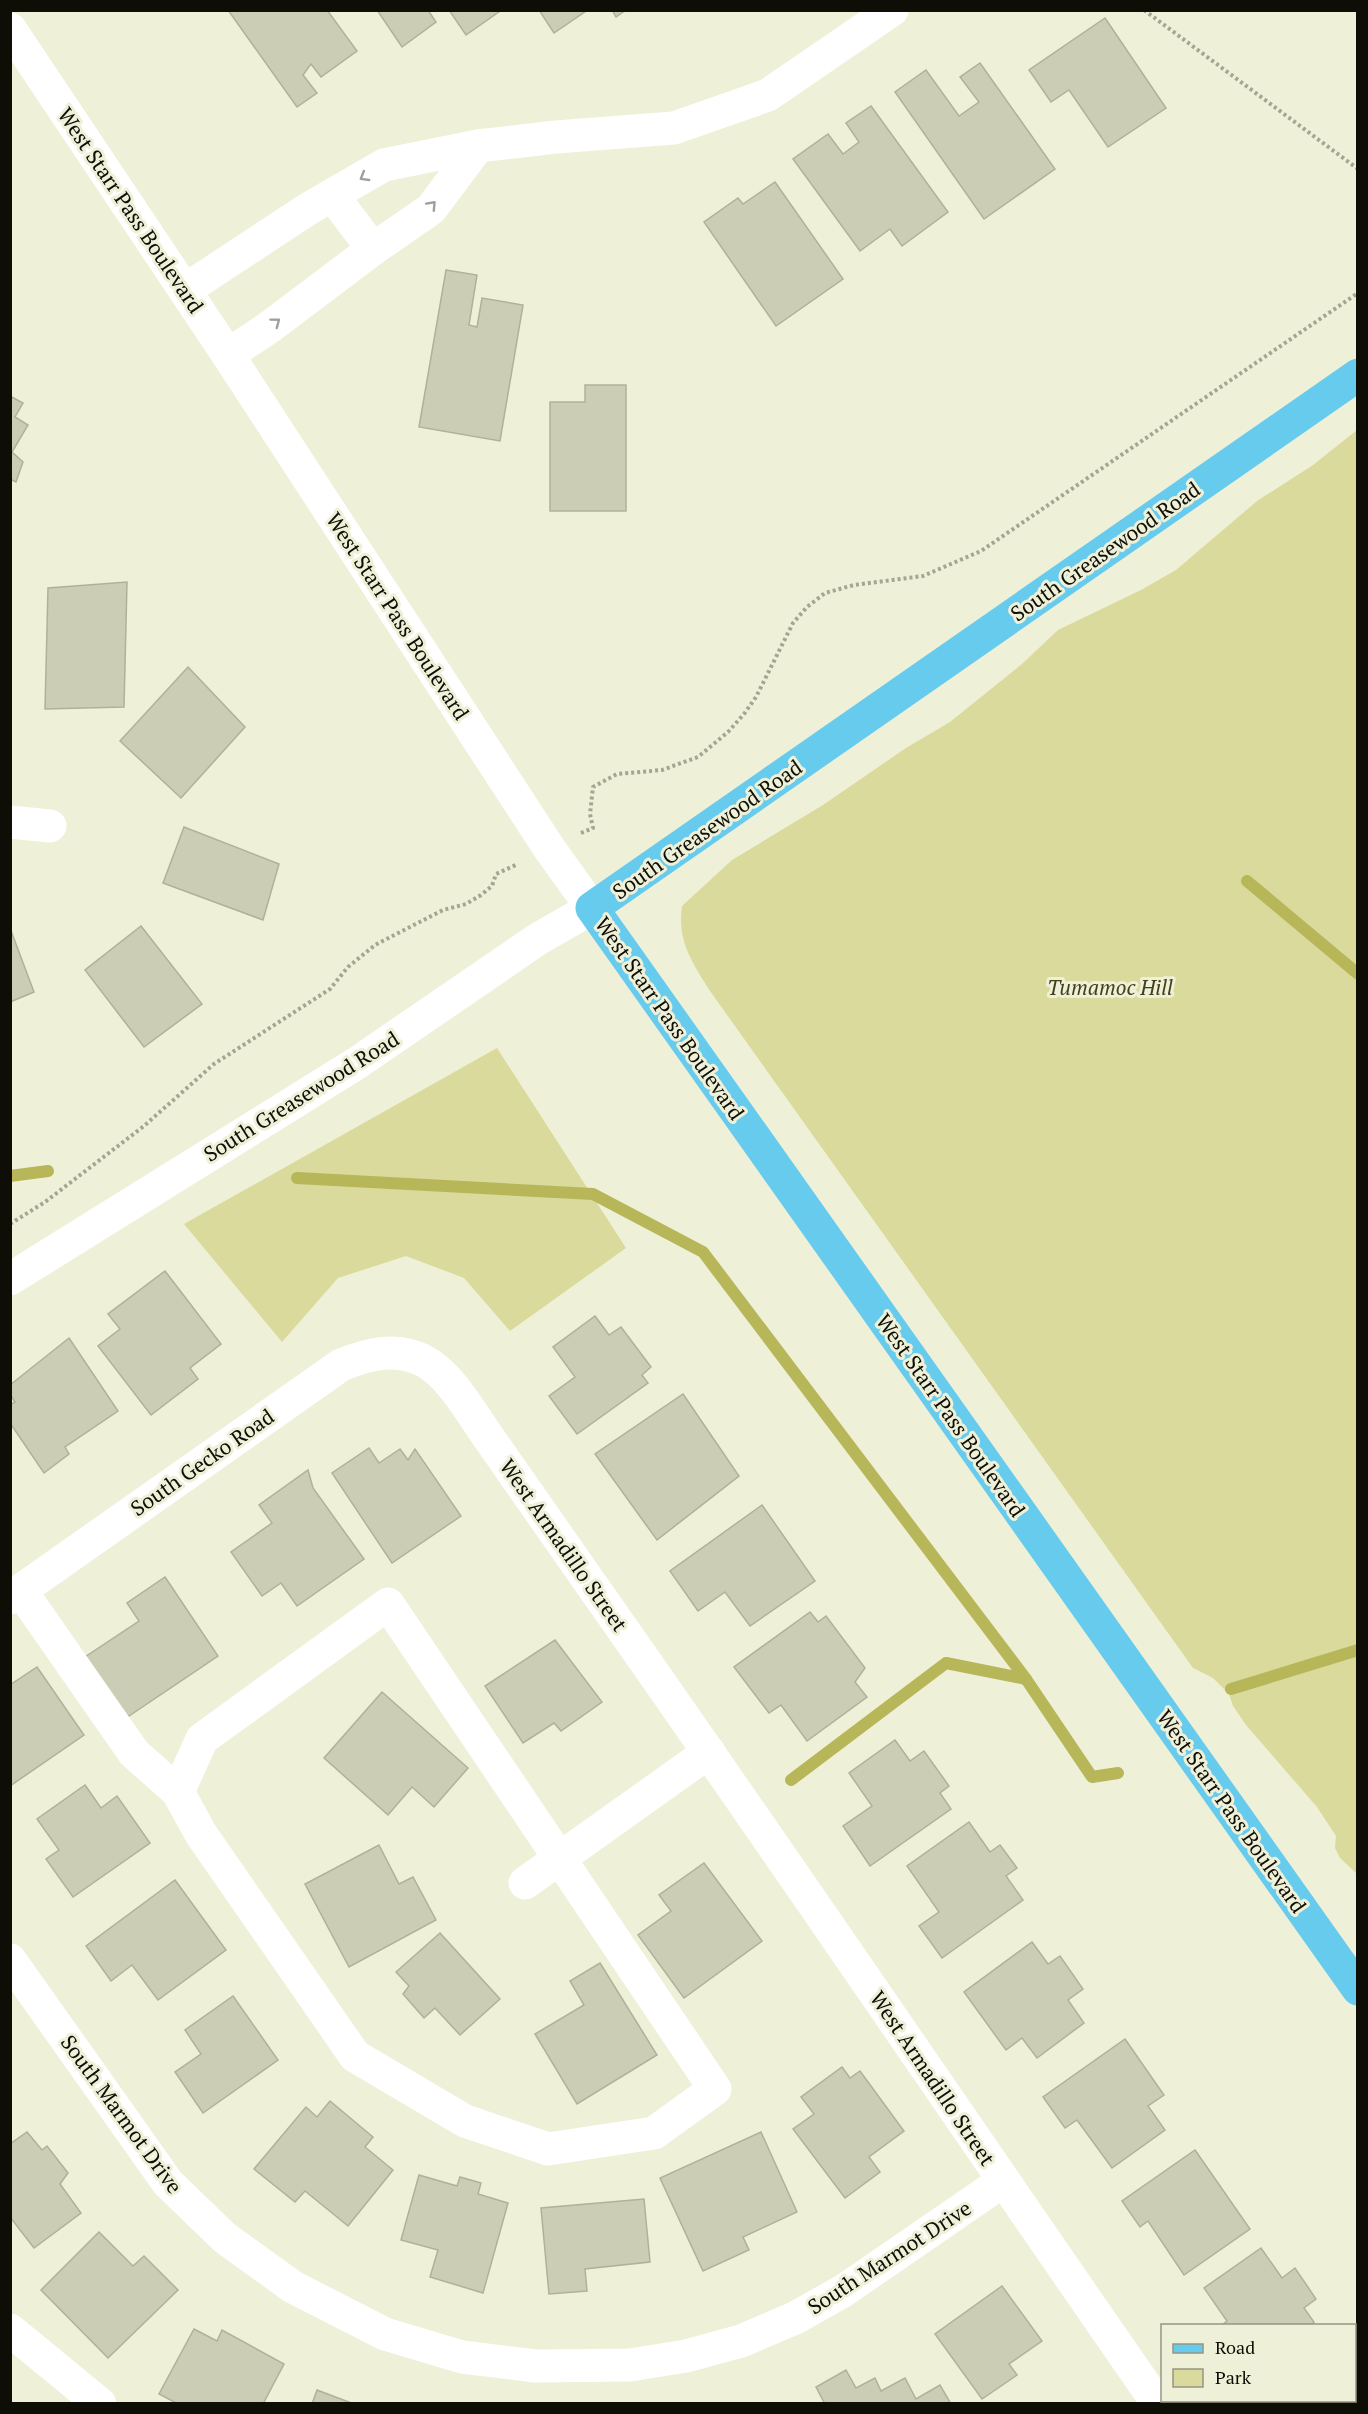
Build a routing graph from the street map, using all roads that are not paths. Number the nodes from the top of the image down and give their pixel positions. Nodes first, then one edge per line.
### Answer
1 (892, 10) edge
2 (10, 29) edge
3 (478, 146) junction
4 (332, 195) junction
5 (373, 249) junction
6 (185, 290) junction
7 (228, 355) junction
8 (1358, 375) edge
9 (10, 822) edge
10 (50, 826) dead end
11 (592, 908) junction
12 (10, 1279) edge
13 (405, 1354) joint
14 (16, 1594) edge
15 (709, 1752) junction
16 (178, 1792) junction
17 (558, 1859) junction
18 (525, 1883) dead end
19 (10, 1960) edge
20 (1358, 1989) edge
21 (1003, 2181) junction
22 (10, 2330) edge
23 (100, 2403) edge
24 (1158, 2403) edge

1 - 3 street
2 - 6 street, West Starr Pass Boulevard
3 -> 4 street
5 -> 3 street
4 - 5 street
4 - 6 street
7 -> 5 street
6 - 7 street, West Starr Pass Boulevard
7 - 11 street, West Starr Pass Boulevard
8 - 11 main road, South Greasewood Road
9 - 10 street
11 - 12 street, South Greasewood Road
11 - 20 main road, West Starr Pass Boulevard
13 - 14 street, South Gecko Road
13 - 15 street, West Armadillo Street
14 - 16 street
15 - 17 street
15 - 21 street, West Armadillo Street
16 - 17 street
16 - 17 street
17 - 18 street
19 - 21 street, South Marmot Drive
21 - 24 street, West Armadillo Street
22 - 23 street

